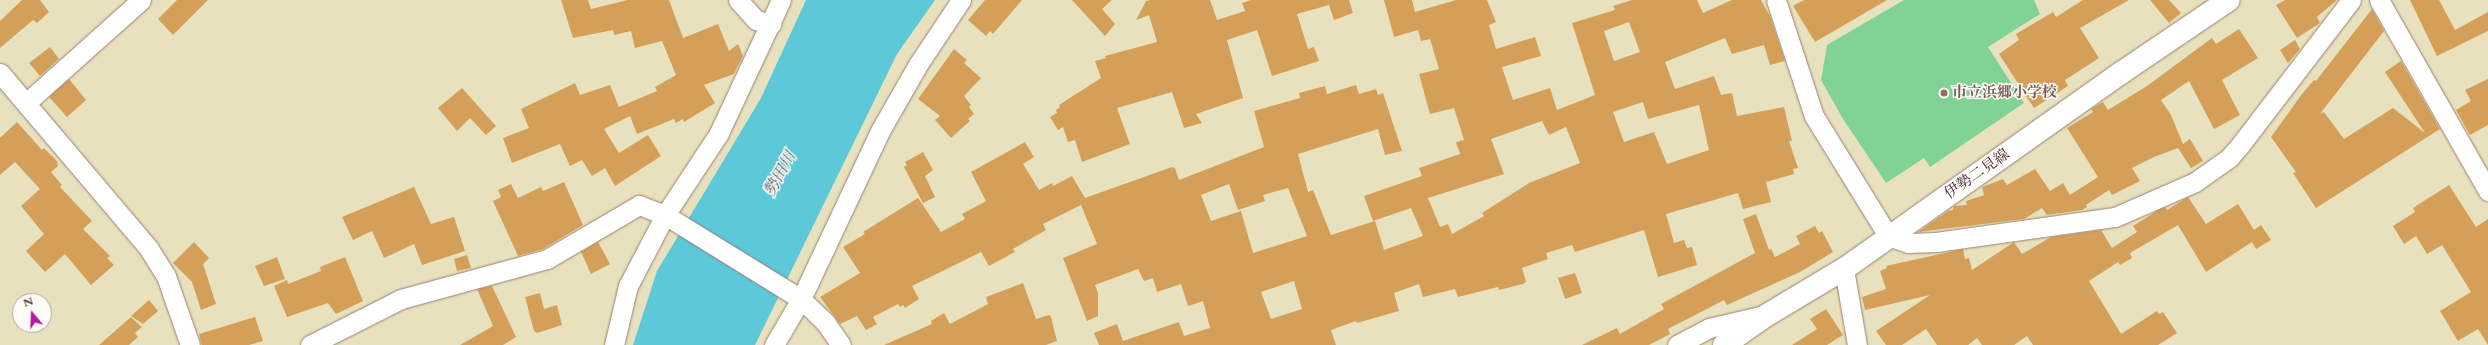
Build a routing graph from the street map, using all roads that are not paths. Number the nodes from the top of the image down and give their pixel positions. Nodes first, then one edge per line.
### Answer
1 (141, 0) edge
2 (738, 0) edge
3 (781, 0) edge
4 (961, 0) edge
5 (1776, 0) edge
6 (2229, 0) edge
7 (2351, 0) edge
8 (2380, 0) edge
9 (770, 24) junction
10 (0, 73) edge
11 (26, 103) junction
12 (2488, 191) edge
13 (667, 216) junction
14 (1888, 236) junction
15 (1844, 269) junction
16 (801, 299) junction
17 (1768, 315) junction
18 (190, 345) edge
19 (310, 345) edge
20 (614, 345) edge
21 (774, 345) edge
22 (841, 345) edge
23 (1677, 345) edge
24 (1724, 345) edge
25 (1857, 345) edge

1 - 11 street
2 - 9 street
3 - 9 street
4 - 16 street
5 - 14 street
6 - 14 main road, 伊勢二見線
7 - 14 street
8 - 12 street
9 - 13 street
10 - 11 street
11 - 18 street
13 - 16 street
13 - 19 street
13 - 20 street
14 - 15 main road, 伊勢二見線
15 - 17 main road, 伊勢二見線
15 - 25 street
16 - 21 street
16 - 22 street
17 - 23 street
17 - 24 main road, 伊勢二見線

